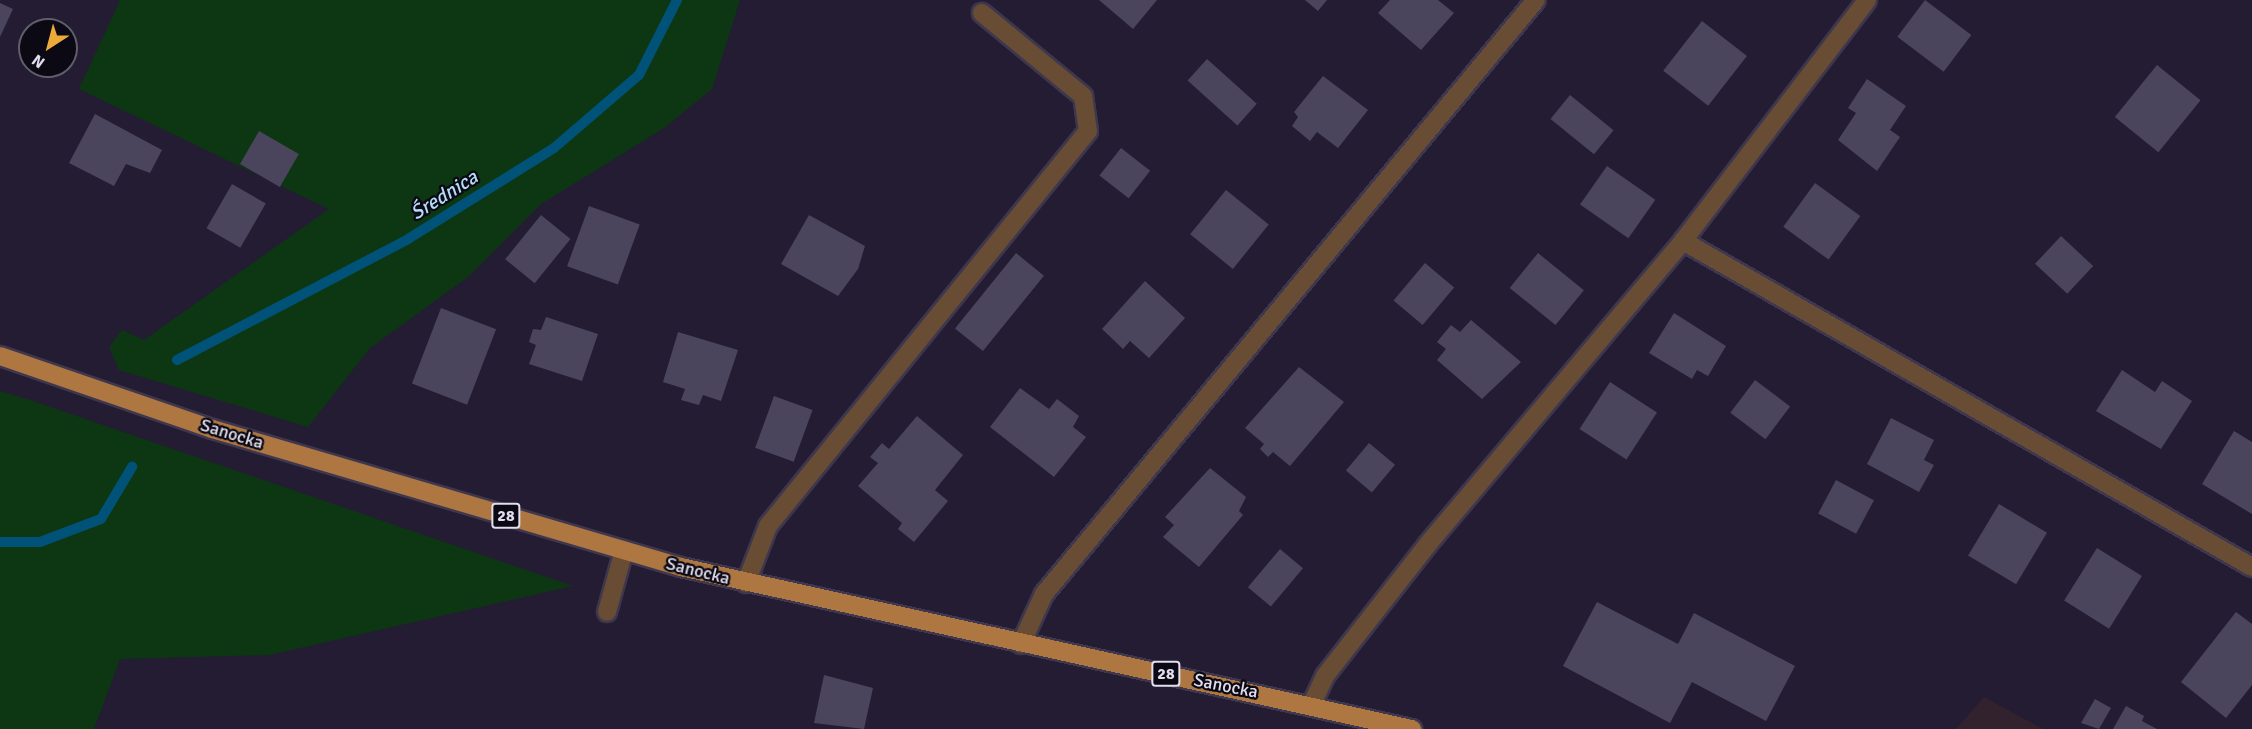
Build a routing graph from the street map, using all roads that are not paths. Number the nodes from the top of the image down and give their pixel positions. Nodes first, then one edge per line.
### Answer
1 (1536, 0) edge
2 (1867, 0) edge
3 (982, 13) dead end
4 (1683, 241) junction
5 (0, 356) edge
6 (624, 550) junction
7 (2252, 567) edge
8 (747, 583) junction
9 (607, 612) dead end
10 (1021, 644) junction
11 (1312, 704) junction
12 (1412, 729) edge

1 - 10 street
2 - 4 street
3 - 8 street
4 - 7 street
4 - 11 street
5 - 6 main road, Sanocka / 28
6 - 8 main road, Sanocka / 28
6 - 9 street
8 - 10 main road, Sanocka / 28
10 - 11 main road, Sanocka / 28
11 - 12 main road, Sanocka / 28

